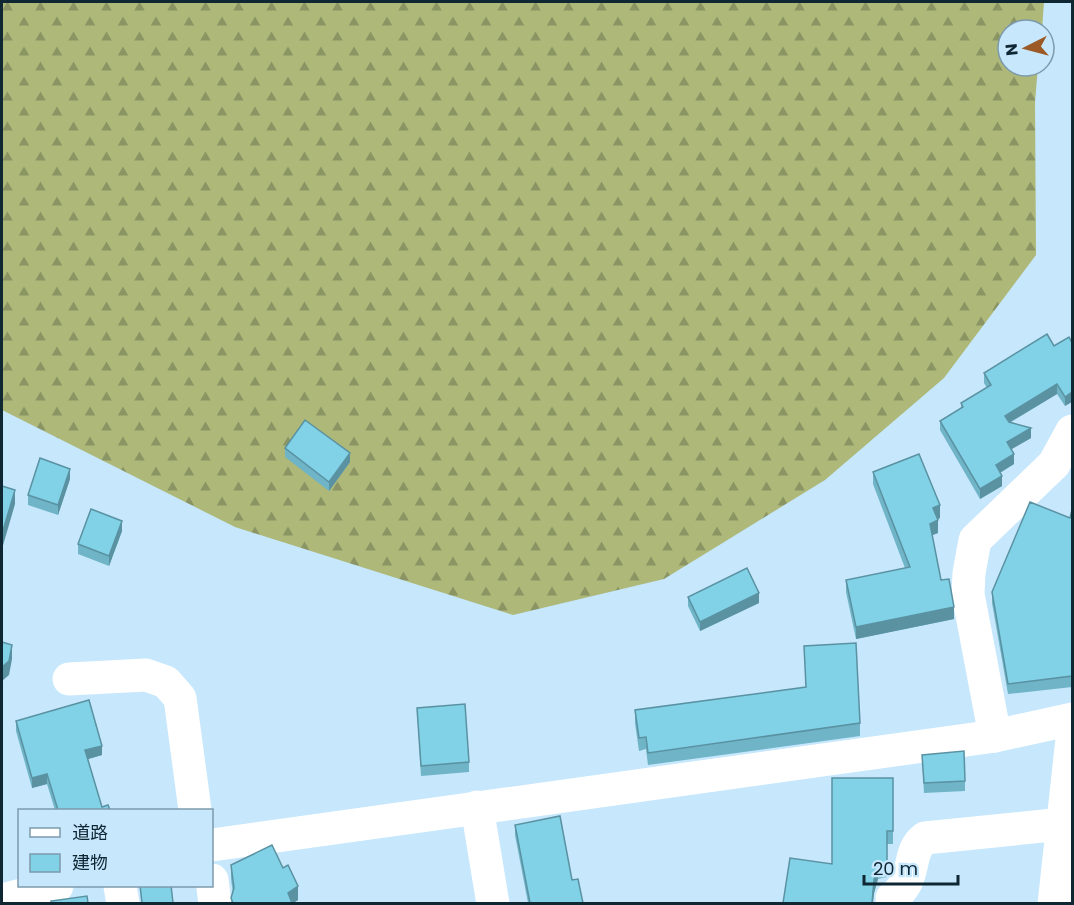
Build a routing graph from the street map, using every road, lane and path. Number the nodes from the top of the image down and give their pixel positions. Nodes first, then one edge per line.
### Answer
1 (1072, 430) edge
2 (69, 679) dead end
3 (1072, 719) edge
4 (995, 736) junction
5 (1072, 739) edge
6 (477, 807) junction
7 (195, 809) edge
8 (1063, 824) junction
9 (213, 845) edge
10 (120, 887) edge
11 (213, 887) edge
12 (892, 898) dead end
13 (123, 903) edge
14 (215, 903) edge
15 (493, 903) edge
16 (1054, 903) edge

1 - 4 street
2 - 7 street
3 - 4 street
4 - 6 street
5 - 8 street
6 - 9 street
6 - 15 street
8 - 12 street
8 - 16 street
10 - 13 street
11 - 14 street

